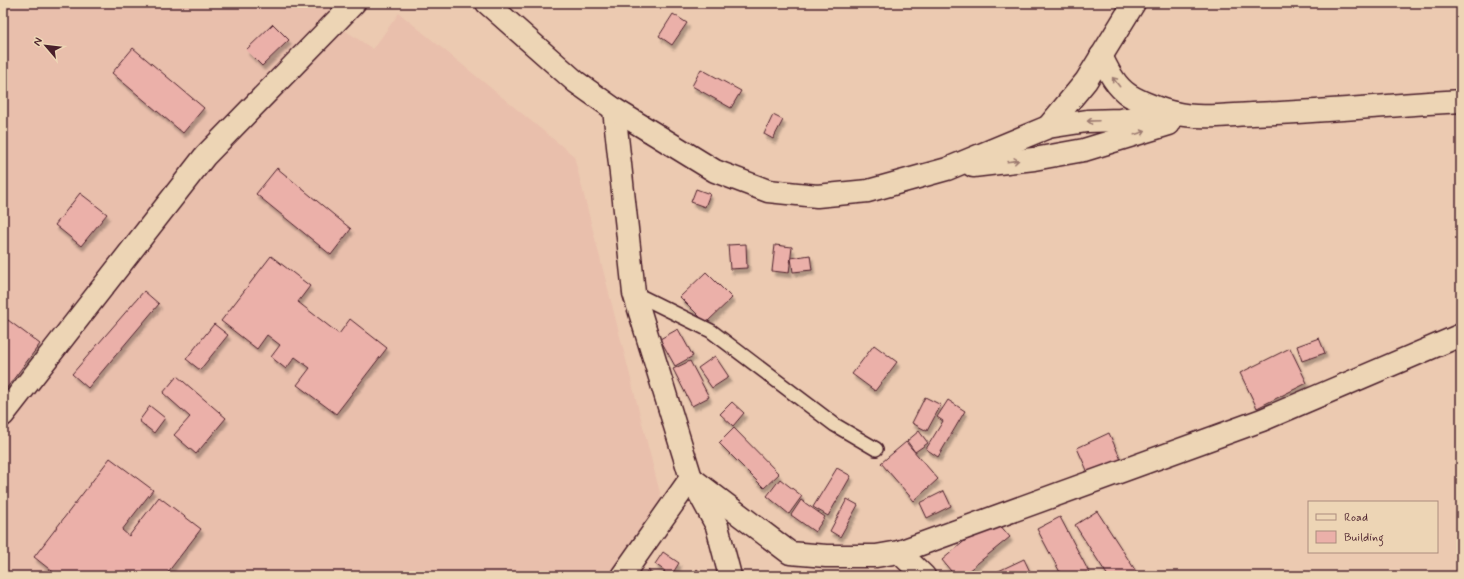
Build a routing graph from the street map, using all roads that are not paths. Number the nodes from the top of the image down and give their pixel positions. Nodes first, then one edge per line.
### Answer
1 (354, 3) edge
2 (487, 3) edge
3 (1134, 3) edge
4 (1101, 56) junction
5 (1461, 101) edge
6 (614, 110) junction
7 (1174, 113) junction
8 (1197, 116) junction
9 (1048, 127) junction
10 (947, 169) junction
11 (634, 293) junction
12 (1461, 335) edge
13 (3, 415) edge
14 (876, 449) dead end
15 (691, 478) junction
16 (899, 552) junction
17 (622, 576) edge
18 (730, 576) edge
19 (924, 576) edge

1 - 13 street
2 - 6 street
3 - 4 street
7 -> 4 street
4 - 9 street
5 - 8 street
6 - 10 street
6 - 11 street
7 - 8 street
7 -> 9 street
10 -> 8 street
9 - 10 street
11 - 14 lane
11 - 15 street
12 - 16 street
15 - 16 street
15 - 17 street
15 - 18 street
16 - 19 street

